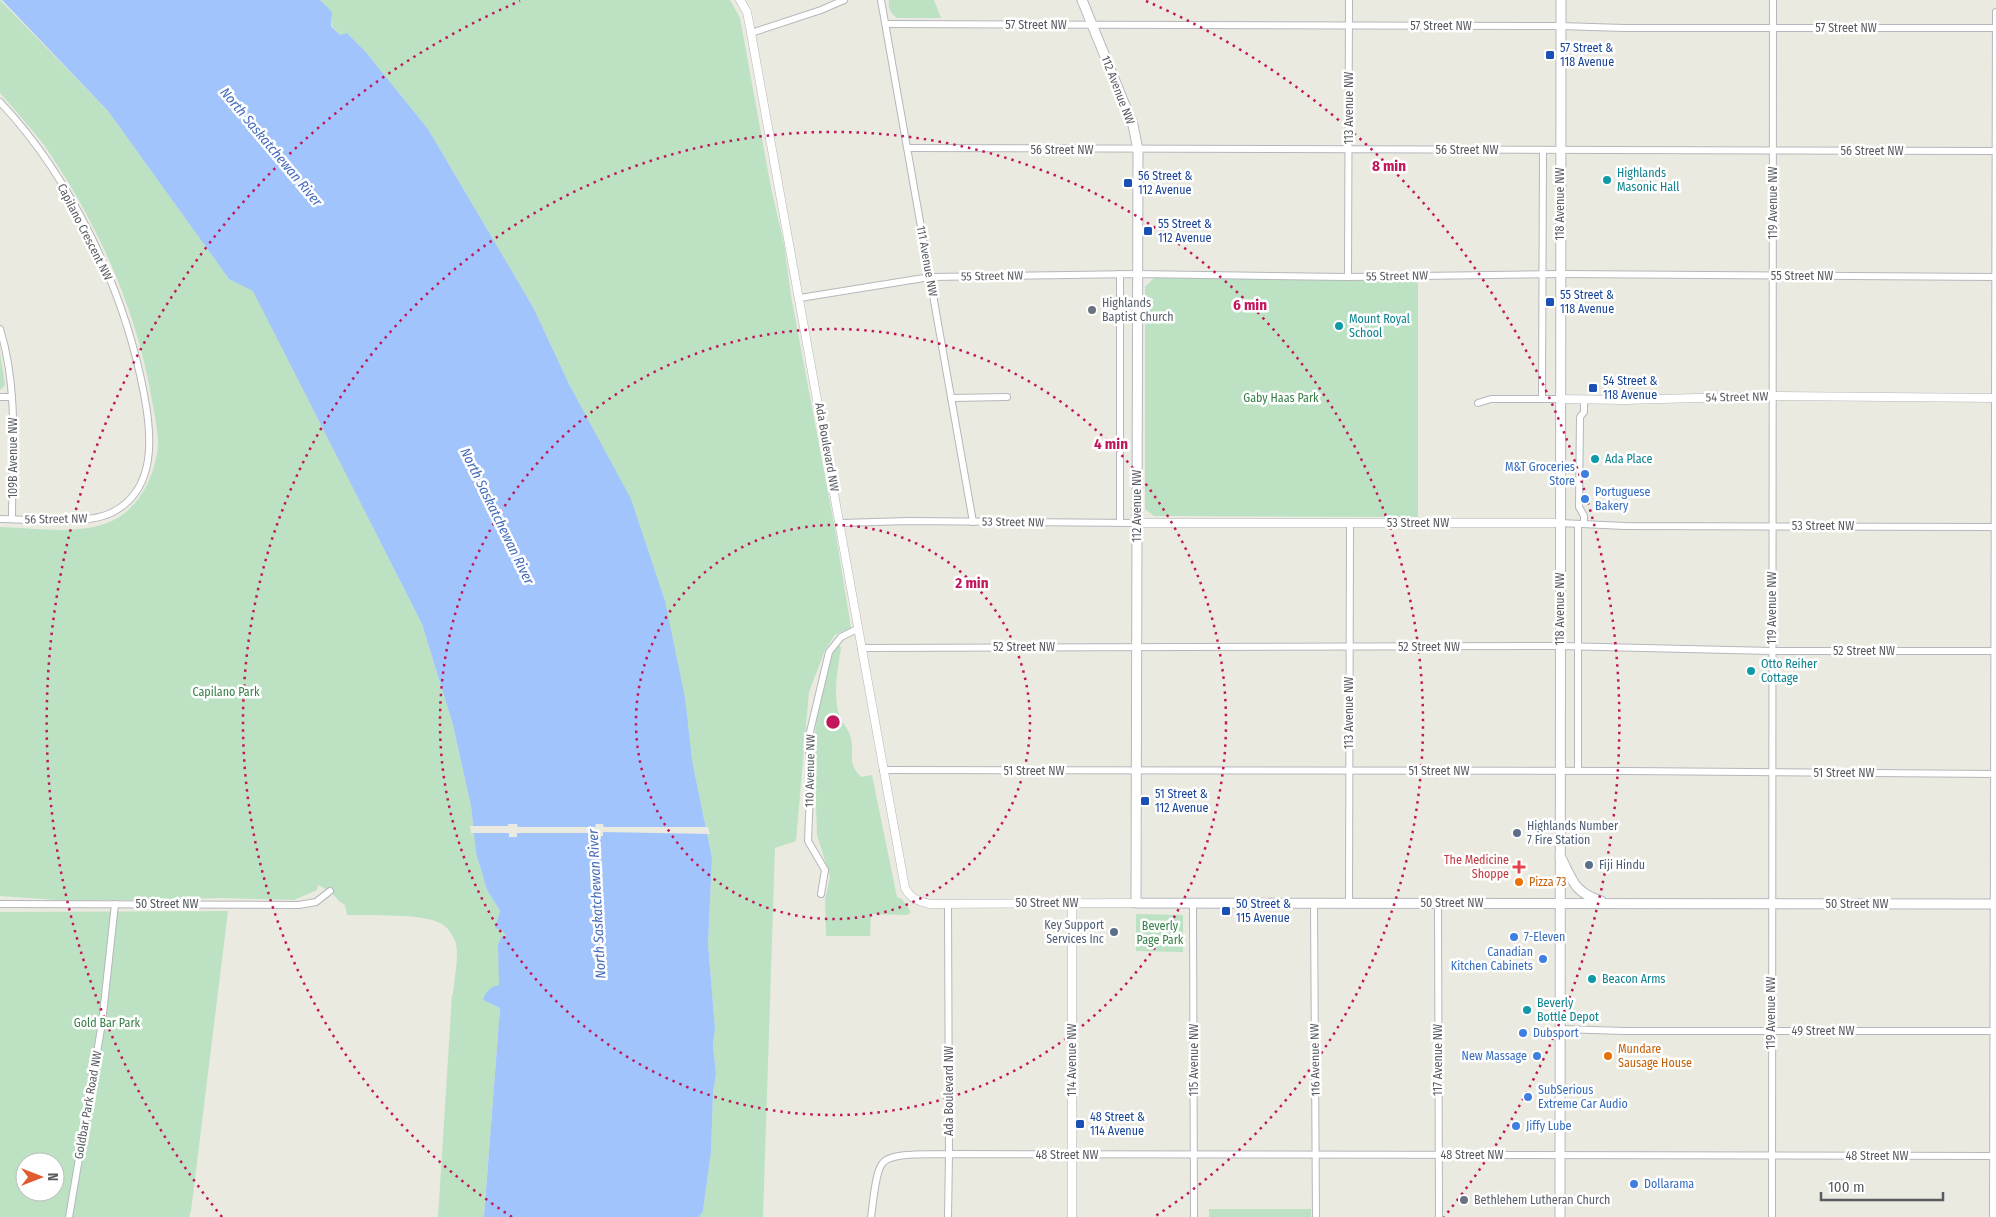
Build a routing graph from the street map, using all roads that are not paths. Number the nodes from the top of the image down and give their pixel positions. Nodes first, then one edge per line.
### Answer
1 (740, 0) edge
2 (844, 0) edge
3 (881, 0) edge
4 (1082, 0) edge
5 (1349, 0) edge
6 (1561, 0) edge
7 (1773, 0) edge
8 (1996, 12) edge
9 (886, 24) junction
10 (1092, 26) junction
11 (1349, 26) junction
12 (1560, 26) junction
13 (1773, 28) junction
14 (1996, 28) edge
15 (751, 32) junction
16 (0, 102) edge
17 (908, 148) junction
18 (1138, 150) junction
19 (1348, 150) junction
20 (1561, 150) junction
21 (1542, 151) junction
22 (1773, 151) junction
23 (1996, 151) edge
24 (1120, 274) junction
25 (1137, 274) junction
26 (1560, 274) junction
27 (1542, 275) junction
28 (1773, 276) junction
29 (930, 277) junction
30 (1348, 277) junction
31 (1996, 277) edge
32 (800, 298) junction
33 (0, 329) edge
34 (1772, 396) junction
35 (0, 397) edge
36 (12, 397) junction
37 (1007, 397) dead end
38 (951, 398) junction
39 (1542, 398) junction
40 (1995, 398) edge
41 (1560, 399) junction
42 (1584, 399) junction
43 (1478, 403) dead end
44 (112, 512) joint
45 (0, 519) edge
46 (12, 519) junction
47 (974, 522) junction
48 (840, 523) junction
49 (1120, 523) junction
50 (1136, 523) junction
51 (1350, 523) junction
52 (1560, 523) junction
53 (1581, 524) junction
54 (1772, 526) junction
55 (1995, 527) edge
56 (858, 629) junction
57 (1560, 646) junction
58 (1350, 647) junction
59 (1578, 647) junction
60 (861, 648) junction
61 (1136, 648) junction
62 (1772, 651) junction
63 (1995, 651) edge
64 (882, 770) junction
65 (1136, 771) junction
66 (1349, 771) junction
67 (1560, 771) junction
68 (1578, 771) junction
69 (1771, 773) junction
70 (1994, 774) edge
71 (1559, 855) junction
72 (330, 890) dead end
73 (821, 894) dead end
74 (910, 896) joint
75 (1072, 903) junction
76 (1136, 903) junction
77 (1314, 903) junction
78 (1349, 903) junction
79 (1438, 903) junction
80 (1609, 903) junction
81 (0, 904) edge
82 (115, 904) junction
83 (948, 904) junction
84 (1193, 904) junction
85 (1560, 904) junction
86 (1771, 904) junction
87 (1994, 904) edge
88 (1560, 1029) junction
89 (1771, 1030) junction
90 (1994, 1031) edge
91 (949, 1154) junction
92 (1072, 1155) junction
93 (1194, 1155) junction
94 (1316, 1155) junction
95 (1438, 1155) junction
96 (1560, 1155) junction
97 (1771, 1156) junction
98 (1994, 1156) edge
99 (68, 1217) edge
100 (871, 1217) edge
101 (948, 1217) edge
102 (1072, 1217) edge
103 (1194, 1217) edge
104 (1316, 1217) edge
105 (1439, 1217) edge
106 (1560, 1217) edge
107 (1772, 1217) edge
108 (1993, 1217) edge

1 - 15 street, Ada Boulevard NW
2 - 15 street
3 - 9 street, 111 Avenue NW
4 - 10 main road, 112 Avenue NW
5 - 11 street, 113 Avenue NW
6 - 12 main road, 118 Avenue NW
7 - 13 street, 119 Avenue NW
8 - 14 street
9 - 10 street, 57 Street NW
9 - 17 street, 111 Avenue NW
10 - 11 street, 57 Street NW
10 - 18 main road, 112 Avenue NW
11 - 12 street, 57 Street NW
11 - 19 street, 113 Avenue NW
12 - 13 street, 57 Street NW
12 - 20 main road, 118 Avenue NW
13 - 14 street, 57 Street NW
13 - 22 street, 119 Avenue NW
14 - 23 street
15 - 32 street, Ada Boulevard NW
16 - 44 street, Capilano Crescent NW
17 - 18 street, 56 Street NW
17 - 29 street, 111 Avenue NW
18 - 19 street, 56 Street NW
18 - 25 main road, 112 Avenue NW
19 - 21 street, 56 Street NW
19 - 30 street, 113 Avenue NW
20 - 21 street, 56 Street NW
20 - 22 street, 56 Street NW
20 - 26 main road, 118 Avenue NW
21 - 27 street, 118 Avenue NW
22 - 23 street, 56 Street NW
22 - 28 street, 119 Avenue NW
23 - 31 street
24 - 25 street, 55 Street NW
24 - 29 street, 55 Street NW
24 - 49 street, 112 Avenue NW
25 - 30 street, 55 Street NW
25 - 50 main road, 112 Avenue NW
26 - 27 street, 55 Street NW
26 - 28 street, 55 Street NW
26 - 41 main road, 118 Avenue NW
27 - 30 street, 55 Street NW
27 - 39 street, 118 Avenue NW
28 - 31 street, 55 Street NW
28 - 34 street, 119 Avenue NW
29 - 32 street, 55 Street NW
29 - 38 street, 111 Avenue NW
31 - 40 street
32 - 48 street, Ada Boulevard NW
33 - 36 street, 109B Avenue NW
34 - 40 street, 54 Street NW
34 - 42 street, 54 Street NW
34 - 54 street, 119 Avenue NW
35 - 36 street
36 - 46 street, 109B Avenue NW
37 - 38 street
38 - 47 street, 111 Avenue NW
39 - 41 street, 54 Street NW
39 - 43 street, 54 Street NW
40 - 55 street
41 - 42 street, 54 Street NW
41 - 52 main road, 118 Avenue NW
42 - 53 street, 118 Avenue NW
44 - 46 street, 56 Street NW
45 - 46 street, 56 Street NW
47 - 48 street, 53 Street NW
47 - 49 street, 53 Street NW
48 - 56 street, Ada Boulevard NW
49 - 50 street, 53 Street NW
50 - 51 street, 53 Street NW
50 - 61 main road, 112 Avenue NW
51 - 52 street, 53 Street NW
51 - 58 street, 113 Avenue NW
52 - 53 street, 53 Street NW
52 - 57 main road, 118 Avenue NW
53 - 54 street, 53 Street NW
53 - 59 street, 118 Avenue NW
54 - 55 street, 53 Street NW
54 - 62 street, 119 Avenue NW
55 - 63 street
56 - 60 street, Ada Boulevard NW
56 - 73 street, 110 Avenue NW
57 - 58 street, 52 Street NW
57 - 59 street, 52 Street NW
57 - 67 main road, 118 Avenue NW
58 - 61 street, 52 Street NW
58 - 66 street, 113 Avenue NW
59 - 62 street, 52 Street NW
59 - 68 street, 118 Avenue NW
60 - 61 street, 52 Street NW
60 - 64 street, Ada Boulevard NW
61 - 65 main road, 112 Avenue NW
62 - 63 street, 52 Street NW
62 - 69 street, 119 Avenue NW
63 - 70 street
64 - 65 street, 51 Street NW
64 - 74 street, Ada Boulevard NW
65 - 66 street, 51 Street NW
65 - 76 main road, 112 Avenue NW
66 - 67 street, 51 Street NW
66 - 78 street, 113 Avenue NW
67 - 68 street, 51 Street NW
67 - 71 main road, 118 Avenue NW
68 - 69 street, 51 Street NW
69 - 70 street, 51 Street NW
69 - 86 street, 119 Avenue NW
70 - 87 street
71 - 80 main road
71 - 85 main road, 118 Avenue NW
72 - 82 street, 50 Street NW
74 - 83 street, 50 Street NW
75 - 76 street, 50 Street NW
75 - 83 street, 50 Street NW
75 - 92 street, 114 Avenue NW
76 - 84 main road, 50 Street NW
77 - 78 main road, 50 Street NW
77 - 84 main road, 50 Street NW
77 - 94 street, 116 Avenue NW
78 - 79 main road, 50 Street NW
79 - 85 main road, 50 Street NW
79 - 95 street, 117 Avenue NW
80 - 85 main road, 50 Street NW
80 - 86 main road, 50 Street NW
81 - 82 street, 50 Street NW
82 - 99 street, Goldbar Park Road NW
83 - 91 street, Ada Boulevard NW
84 - 93 street, 115 Avenue NW
85 - 88 main road, 118 Avenue NW
86 - 87 main road, 50 Street NW
86 - 89 street, 119 Avenue NW
87 - 90 street
88 - 89 street, 49 Street NW
88 - 96 main road, 118 Avenue NW
89 - 90 street, 49 Street NW
89 - 97 street, 119 Avenue NW
90 - 98 street
91 - 92 street, 48 Street NW
91 - 100 street, Ada Boulevard NW
91 - 101 street
92 - 93 street, 48 Street NW
92 - 102 street, 114 Avenue NW
93 - 94 street, 48 Street NW
93 - 103 street, 115 Avenue NW
94 - 95 street, 48 Street NW
94 - 104 street, 116 Avenue NW
95 - 96 street, 48 Street NW
95 - 105 street, 117 Avenue NW
96 - 97 street, 48 Street NW
96 - 106 main road, 118 Avenue NW
97 - 98 street, 48 Street NW
97 - 107 street, 119 Avenue NW
98 - 108 street

